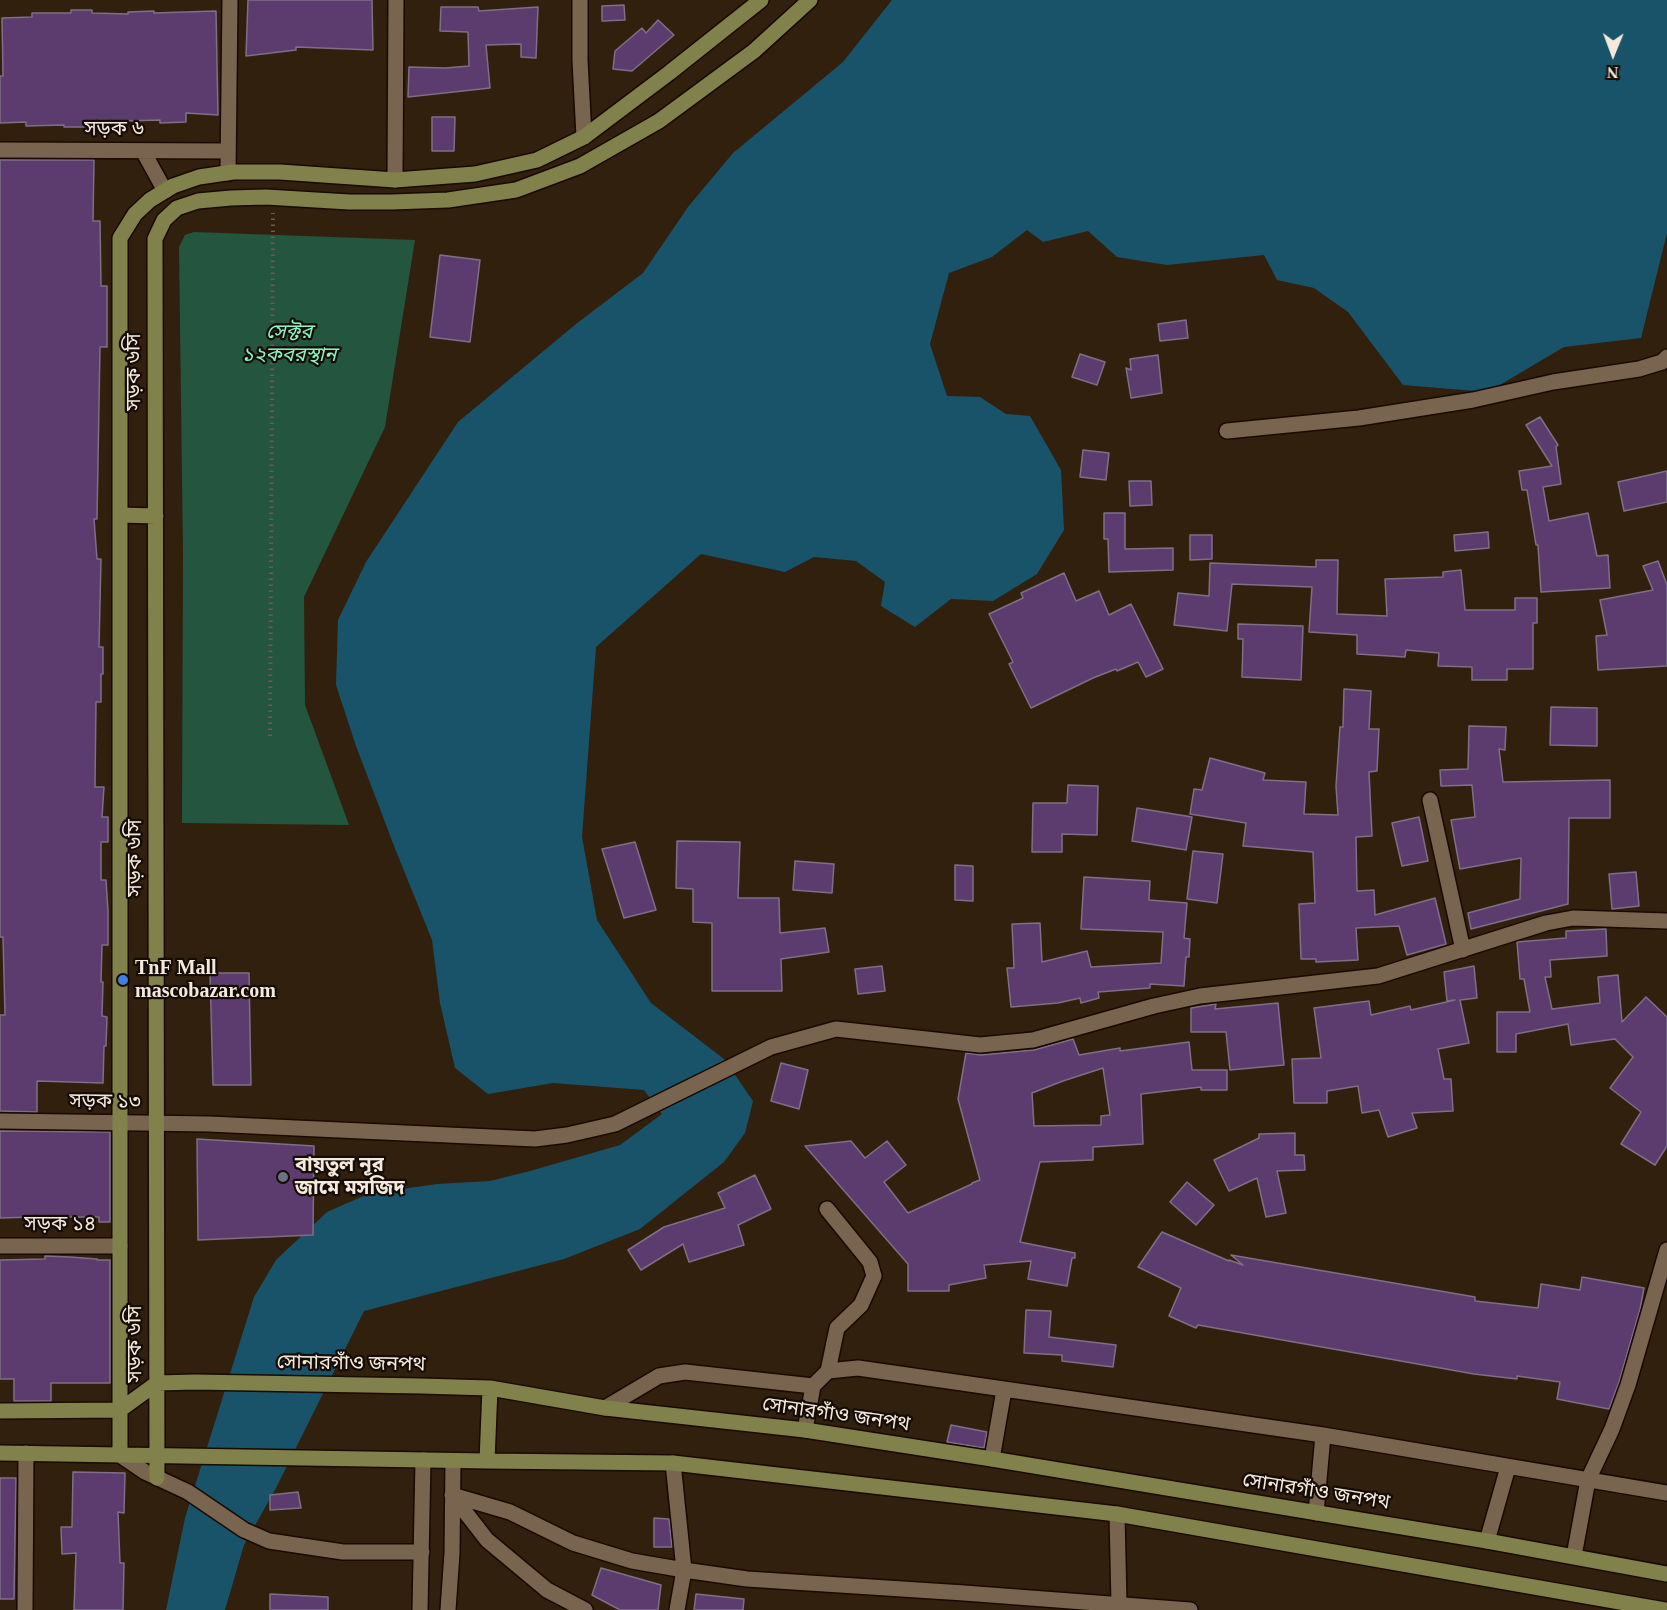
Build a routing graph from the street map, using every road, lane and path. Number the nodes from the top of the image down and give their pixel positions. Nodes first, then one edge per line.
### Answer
1 (230, 0) edge
2 (396, 0) edge
3 (580, 0) edge
4 (810, 0) edge
5 (759, 1) edge
6 (584, 137) junction
7 (0, 150) edge
8 (228, 151) junction
9 (143, 152) junction
10 (228, 173) junction
11 (395, 180) junction
12 (165, 191) junction
13 (273, 197) junction
14 (145, 205) junction
15 (164, 220) junction
16 (1667, 357) edge
17 (1227, 431) dead end
18 (120, 515) junction
19 (156, 516) junction
20 (270, 736) dead end
21 (1430, 800) dead end
22 (1667, 921) edge
23 (1463, 950) junction
24 (0, 1121) edge
25 (120, 1123) junction
26 (158, 1123) junction
27 (827, 1209) dead end
28 (0, 1246) edge
29 (120, 1246) junction
30 (1667, 1250) edge
31 (828, 1371) junction
32 (157, 1383) junction
33 (813, 1386) junction
34 (490, 1388) junction
35 (1004, 1390) junction
36 (605, 1408) junction
37 (120, 1410) junction
38 (0, 1411) edge
39 (805, 1431) junction
40 (1323, 1435) junction
41 (0, 1452) edge
42 (26, 1453) junction
43 (120, 1455) junction
44 (157, 1455) junction
45 (992, 1459) junction
46 (423, 1460) junction
47 (453, 1461) junction
48 (487, 1461) junction
49 (674, 1463) junction
50 (1508, 1467) junction
51 (157, 1478) junction
52 (1588, 1480) junction
53 (1667, 1493) edge
54 (452, 1495) junction
55 (1316, 1513) junction
56 (1117, 1514) junction
57 (1487, 1541) junction
58 (422, 1552) junction
59 (1574, 1556) junction
60 (684, 1570) junction
61 (1667, 1574) edge
62 (1119, 1604) junction
63 (25, 1610) edge
64 (420, 1610) edge
65 (448, 1610) edge
66 (585, 1610) edge
67 (677, 1610) edge
68 (1190, 1610) edge
69 (1665, 1610) edge

1 - 8 street
2 - 11 street
3 - 6 street
4 - 13 street
5 - 6 street
6 - 11 street
7 - 9 street, সড়ক ৬
8 - 9 street, সড়ক ৬
8 - 10 street
9 - 12 street
10 - 11 street
10 - 12 street
12 - 14 street
13 - 15 street
13 - 20 path
14 - 15 street
14 - 18 street, সড়ক ৬সি
15 - 19 street, সড়ক ৬সি
16 - 17 street
18 - 19 street
18 - 25 street, সড়ক ৬সি
19 - 26 street, সড়ক ৬সি
21 - 23 street
22 - 23 street, সড়ক ১৩
23 - 26 street, সড়ক ১৩
24 - 25 street, সড়ক ১৩
25 - 26 street, সড়ক ১৩
25 - 29 street, সড়ক ৬সি
26 - 32 street, সড়ক ৬সি
27 - 31 street
28 - 29 street, সড়ক ১৪
29 - 37 street, সড়ক ৬সি
30 - 52 street
31 - 33 street
31 - 35 street
32 - 34 street, সোনারগাঁও জনপথ
32 - 37 street
32 - 44 street, সড়ক ৬সি
33 - 36 street
33 - 39 street
34 - 36 street, সোনারগাঁও জনপথ
34 - 48 street
35 - 40 street
35 - 45 street
36 - 39 street, সোনারগাঁও জনপথ
37 - 38 street
37 - 43 street, সড়ক ৬সি
39 - 45 street, সোনারগাঁও জনপথ
40 - 50 street
40 - 55 street
41 - 42 street
42 - 43 street
42 - 63 street
43 - 44 street
43 - 51 street
44 - 46 street
44 - 51 street, সড়ক ৬সি
45 - 55 street, সোনারগাঁও জনপথ
46 - 47 street
46 - 58 street
47 - 48 street
47 - 54 street
48 - 49 street
49 - 56 street
49 - 60 street
50 - 52 street
50 - 57 street
51 - 58 street
52 - 53 street
52 - 59 street
54 - 60 street
54 - 65 street
54 - 66 street
55 - 57 street, সোনারগাঁও জনপথ
56 - 62 street
56 - 69 street
57 - 59 street, সোনারগাঁও জনপথ
58 - 64 street
59 - 61 street, সোনারগাঁও জনপথ
60 - 62 street
60 - 67 street
62 - 68 street

